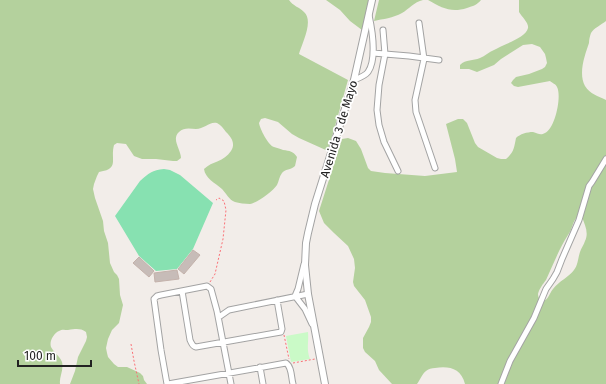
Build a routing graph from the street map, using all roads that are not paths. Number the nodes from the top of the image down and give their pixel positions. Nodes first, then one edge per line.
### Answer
1 (372, 0) edge
2 (369, 14) junction
3 (419, 23) dead end
4 (383, 30) dead end
5 (373, 53) junction
6 (385, 54) junction
7 (424, 59) junction
8 (439, 60) dead end
9 (354, 80) junction
10 (606, 159) edge
11 (435, 168) dead end
12 (398, 171) dead end
13 (305, 258) junction
14 (182, 291) junction
15 (308, 294) junction
16 (295, 296) junction
17 (277, 300) junction
18 (218, 317) junction
19 (315, 330) junction
20 (223, 342) junction
21 (260, 367) junction
22 (229, 373) junction
23 (197, 381) edge
24 (167, 384) edge
25 (231, 384) edge
26 (263, 384) edge
27 (293, 384) edge
28 (326, 384) edge
29 (501, 384) edge

1 - 2 street, Avenida 3 de Mayo
2 - 5 street
2 - 9 street, Avenida 3 de Mayo
3 - 7 street
4 - 6 street
5 - 6 street
5 - 9 street
6 - 7 street
6 - 12 street
7 - 8 street
7 - 11 street
9 - 13 street, Avenida 3 de Mayo
10 - 29 street
13 - 15 street, Avenida 3 de Mayo
13 - 16 street
14 - 18 street
14 - 20 street
14 - 24 street
15 - 16 street
15 - 19 street, Avenida 3 de Mayo
16 - 17 street
16 - 19 street
17 - 18 street
17 - 20 street
18 - 20 street
19 - 28 street, Avenida 3 de Mayo
20 - 22 street
21 - 22 street
21 - 26 street
21 - 27 street
22 - 23 street
22 - 25 street
23 - 24 street

